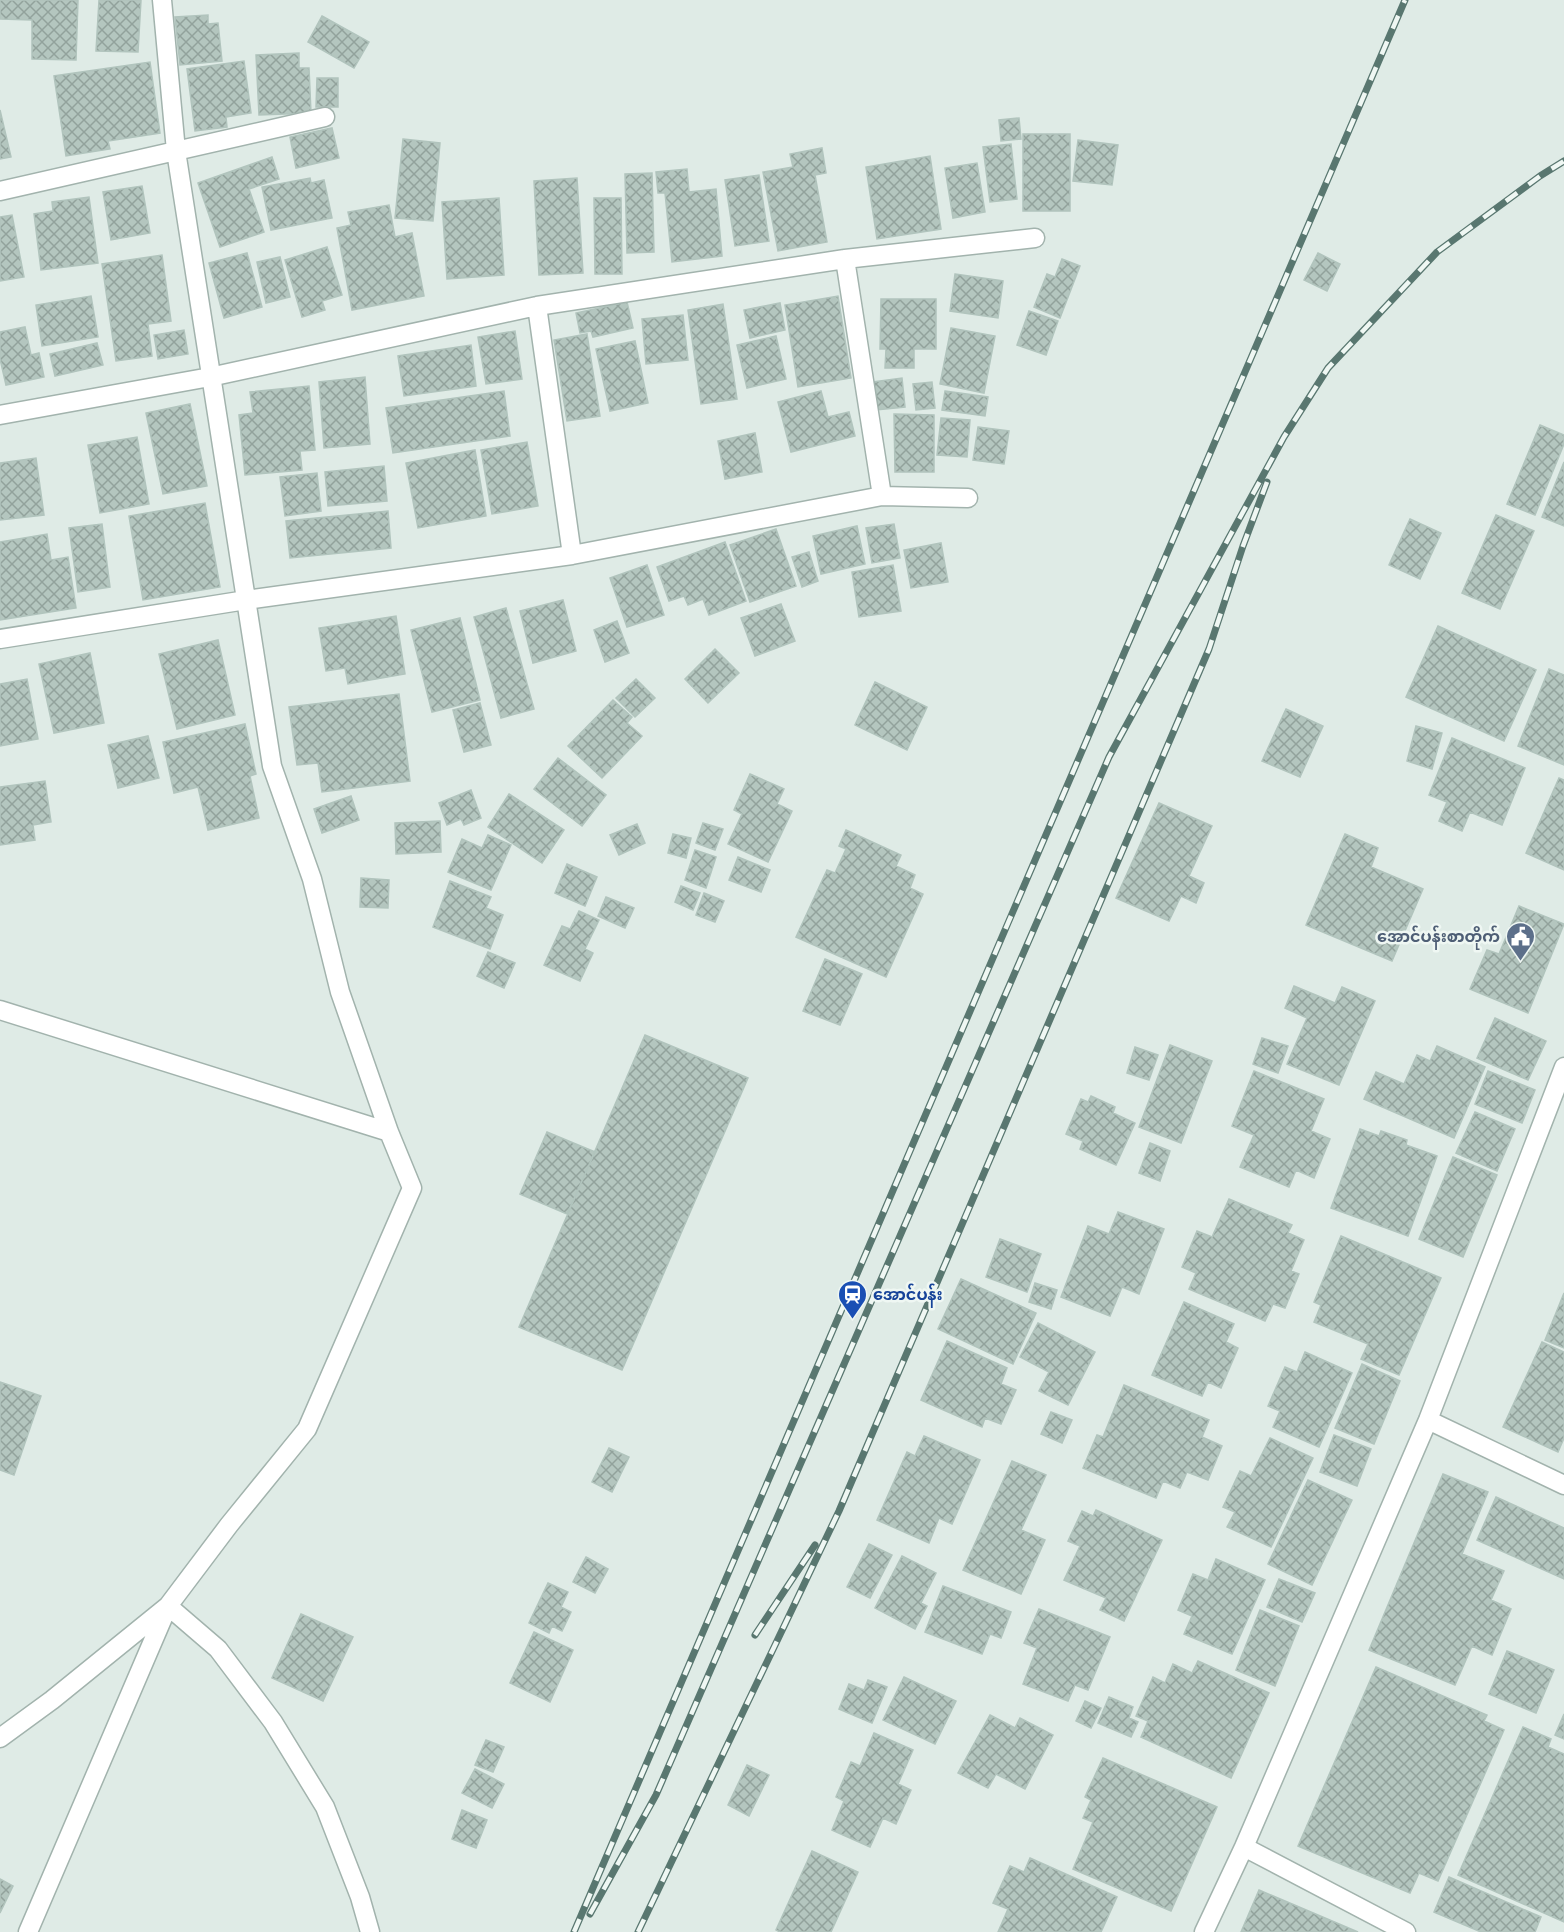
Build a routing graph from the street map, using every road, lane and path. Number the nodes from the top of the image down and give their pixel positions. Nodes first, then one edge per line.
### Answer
1 (162, 0) edge
2 (325, 117) dead end
3 (176, 151) junction
4 (0, 190) edge
5 (1035, 238) dead end
6 (845, 259) junction
7 (537, 306) junction
8 (210, 377) junction
9 (0, 415) edge
10 (882, 496) junction
11 (968, 498) dead end
12 (572, 555) junction
13 (246, 600) junction
14 (0, 639) edge
15 (0, 1011) edge
16 (1564, 1066) edge
17 (389, 1132) junction
18 (1428, 1420) junction
19 (1564, 1485) edge
20 (168, 1606) junction
21 (0, 1738) edge
22 (1244, 1847) junction
23 (28, 1932) edge
24 (370, 1932) edge
25 (1204, 1932) edge
26 (1406, 1932) edge

1 - 3 street
2 - 3 street
3 - 4 street
3 - 8 street
5 - 6 street
6 - 7 street
6 - 10 street
7 - 8 street
7 - 12 street
8 - 9 street
8 - 13 street
10 - 11 street
10 - 12 street
12 - 13 street
13 - 14 street
13 - 17 street
15 - 17 street
16 - 18 street
17 - 20 street
18 - 19 street
18 - 22 street
20 - 21 street
20 - 23 street
20 - 24 street
22 - 25 street
22 - 26 street

